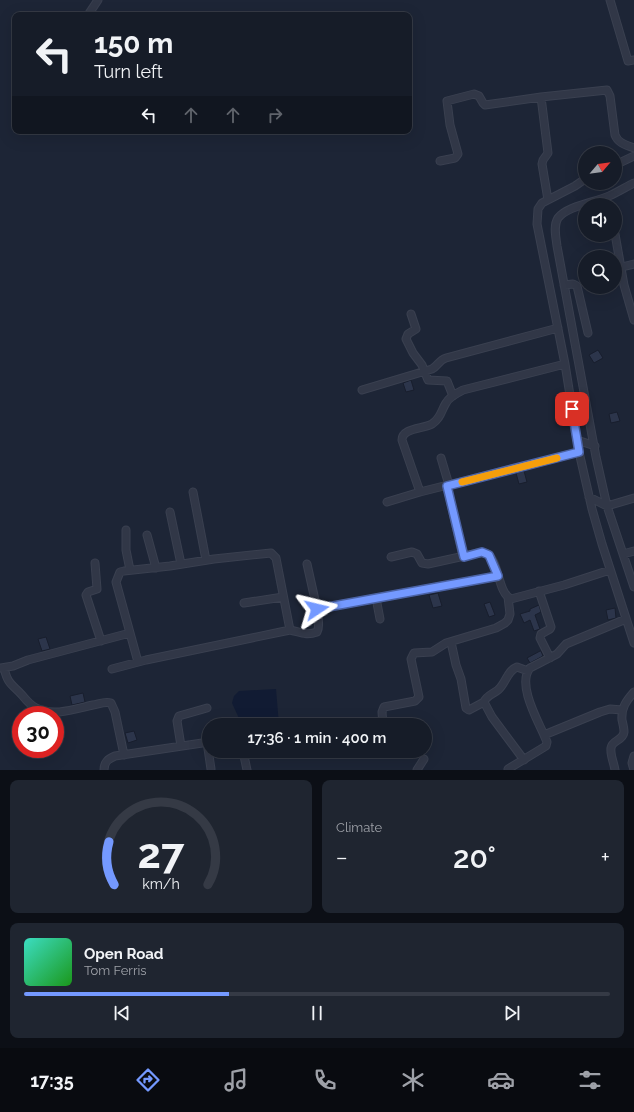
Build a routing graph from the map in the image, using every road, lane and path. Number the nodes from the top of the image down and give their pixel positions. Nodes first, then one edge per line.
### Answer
1 (98, 0) edge
2 (610, 0) edge
3 (90, 12) edge
4 (634, 60) edge
5 (541, 97) junction
6 (634, 148) edge
7 (634, 156) edge
8 (440, 161) dead end
9 (622, 162) edge
10 (634, 183) edge
11 (578, 184) edge
12 (608, 196) joint
13 (548, 200) junction
14 (634, 264) edge
15 (622, 267) joint
16 (564, 285) junction
17 (411, 314) dead end
18 (634, 320) edge
19 (558, 328) junction
20 (588, 333) dead end
21 (564, 364) junction
22 (424, 371) junction
23 (362, 390) dead end
24 (453, 396) junction
25 (577, 440) junction
26 (595, 446) junction
27 (579, 452) junction
28 (441, 458) dead end
29 (448, 485) junction
30 (193, 492) dead end
31 (420, 492) junction
32 (590, 497) junction
33 (634, 498) edge
34 (387, 502) dead end
35 (607, 506) junction
36 (170, 512) dead end
37 (126, 530) dead end
38 (147, 535) dead end
39 (634, 551) edge
40 (623, 554) junction
41 (391, 557) dead end
42 (464, 557) junction
43 (206, 560) junction
44 (95, 563) dead end
45 (181, 564) junction
46 (307, 564) dead end
47 (156, 568) junction
48 (130, 570) junction
49 (610, 570) junction
50 (498, 576) junction
51 (634, 587) edge
52 (539, 591) junction
53 (283, 597) junction
54 (508, 597) junction
55 (376, 598) junction
56 (244, 603) dead end
57 (317, 609) junction
58 (380, 619) dead end
59 (626, 619) junction
60 (290, 630) junction
61 (130, 633) junction
62 (101, 641) junction
63 (451, 642) junction
64 (634, 643) edge
65 (550, 658) junction
66 (138, 662) junction
67 (2, 668) edge
68 (112, 669) dead end
69 (528, 671) junction
70 (634, 692) edge
71 (484, 702) junction
72 (208, 708) dead end
73 (622, 710) junction
74 (382, 718) edge
75 (544, 735) junction
76 (202, 743) edge
77 (181, 746) junction
78 (124, 755) junction
79 (634, 756) edge
80 (210, 758) edge
81 (244, 758) edge
82 (424, 759) dead end
83 (524, 760) junction
84 (211, 769) edge
85 (508, 769) dead end
86 (104, 770) edge
87 (247, 770) edge
88 (418, 770) edge
89 (616, 770) edge
90 (634, 770) edge

1 - 3 street
2 - 4 street
5 - 6 street
5 - 8 street
5 - 13 street
7 - 9 street
10 - 12 street
11 - 13 street
12 - 16 street
13 - 19 street
14 - 15 street
15 - 18 street
16 - 20 street
16 - 26 street
17 - 22 street
19 - 21 street
19 - 22 street
21 - 24 street
21 - 25 street
22 - 23 street
22 - 24 street
24 - 31 street
25 - 26 street
25 - 27 street
26 - 35 street
27 - 29 street
27 - 32 street
28 - 29 street
29 - 31 street
29 - 42 street
30 - 43 street
31 - 34 street
32 - 35 street
32 - 49 street
33 - 35 street
35 - 40 street
36 - 45 street
37 - 48 street
38 - 47 street
39 - 40 street
40 - 51 street
41 - 42 street
42 - 50 street
43 - 45 street
43 - 53 street
44 - 62 street
45 - 47 street
46 - 57 street
47 - 48 street
48 - 61 street
49 - 52 street
49 - 59 street
50 - 54 street
50 - 55 street
52 - 54 street
52 - 65 street
53 - 56 street
53 - 60 street
54 - 63 street
55 - 57 street
55 - 58 street
57 - 60 street
59 - 64 street
59 - 65 street
60 - 66 street
61 - 62 street
61 - 66 street
62 - 67 street
63 - 71 street
63 - 74 street
65 - 69 street
66 - 68 street
67 - 78 street
69 - 71 street
69 - 75 street
70 - 73 street
71 - 83 street
72 - 77 street
73 - 75 street
73 - 89 street
75 - 83 street
76 - 77 street
77 - 78 street
78 - 86 street
79 - 90 street
80 - 84 street
81 - 87 street
82 - 88 street
83 - 85 street

